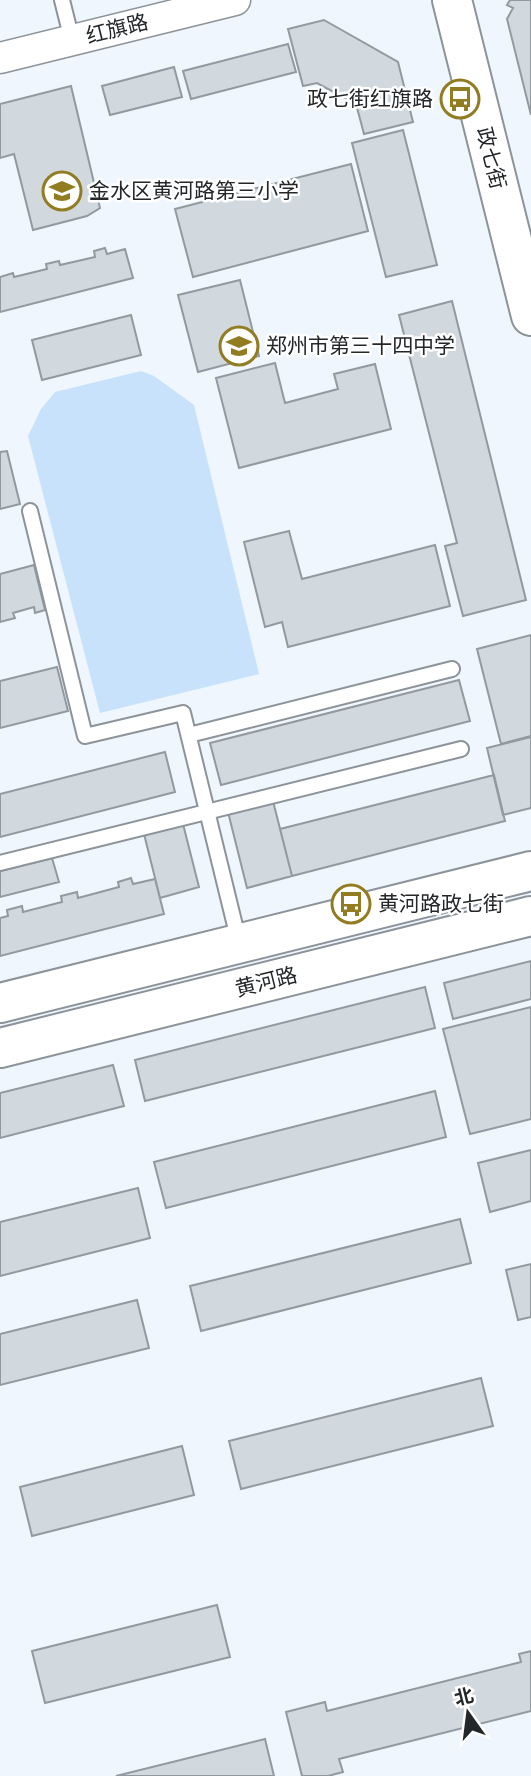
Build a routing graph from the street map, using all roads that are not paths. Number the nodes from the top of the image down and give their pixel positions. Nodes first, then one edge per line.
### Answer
1 (62, 0) edge
2 (235, 0) edge
3 (452, 0) edge
4 (72, 40) junction
5 (0, 58) edge
6 (531, 316) edge
7 (30, 511) dead end
8 (452, 669) dead end
9 (189, 735) junction
10 (461, 749) dead end
11 (208, 812) junction
12 (0, 863) edge
13 (531, 871) edge
14 (531, 916) edge
15 (240, 943) junction
16 (0, 1003) edge
17 (0, 1048) edge

1 - 4 lane
2 - 4 street, 红旗路
3 - 6 main road, 政七街
4 - 5 street, 红旗路
7 - 9 lane
8 - 9 lane
9 - 11 lane
10 - 11 lane
11 - 12 lane
11 - 15 lane
13 - 15 main road
14 - 17 main road, 黄河路
15 - 16 main road

